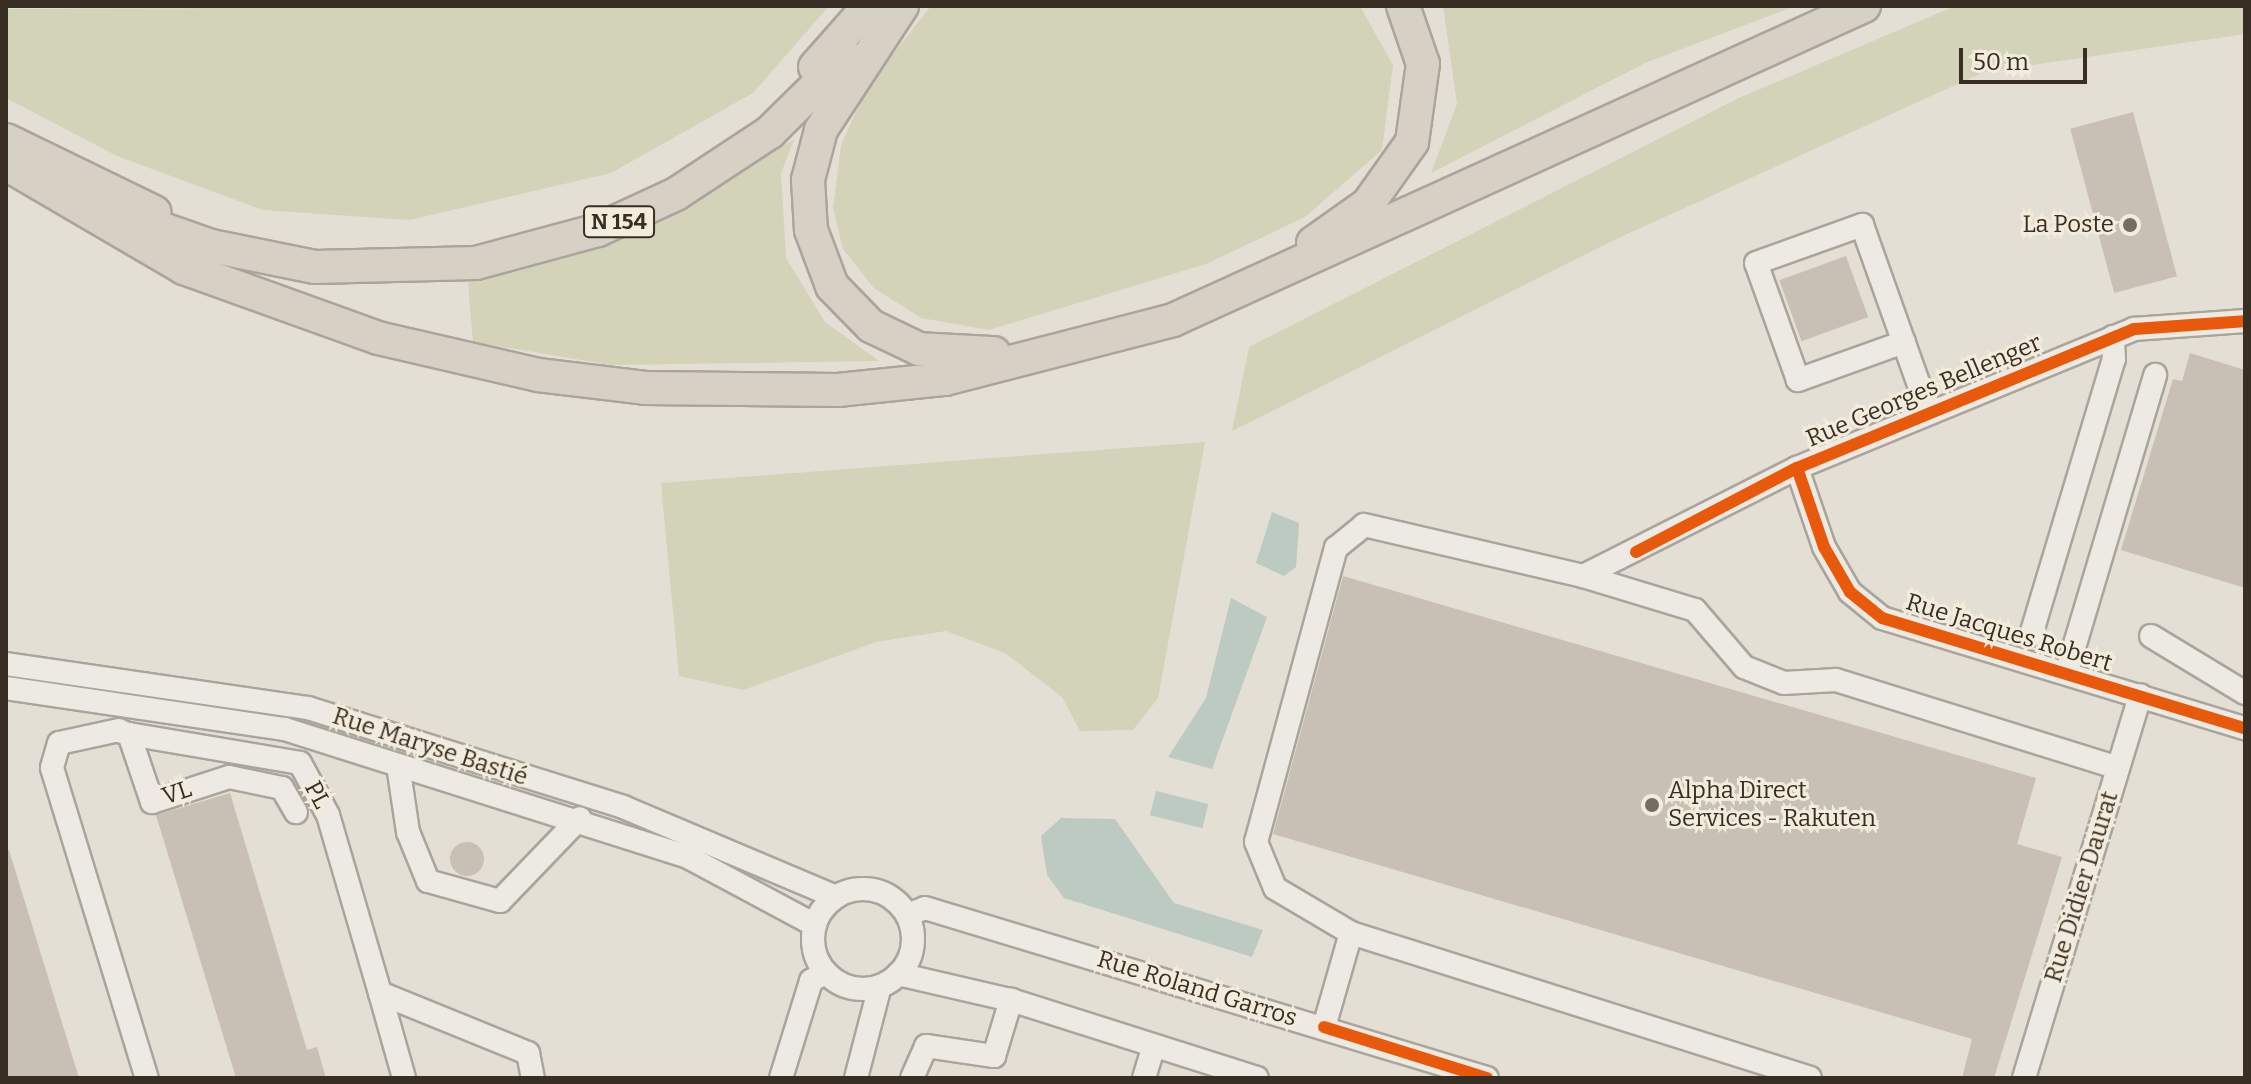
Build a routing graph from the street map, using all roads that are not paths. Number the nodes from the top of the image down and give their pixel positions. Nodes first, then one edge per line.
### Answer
1 (869, 6) edge
2 (890, 6) edge
3 (902, 6) edge
4 (1403, 6) edge
5 (1864, 6) edge
6 (8, 157) edge
7 (2245, 321) edge
8 (2113, 337) junction
9 (1904, 342) junction
10 (2155, 375) dead end
11 (1928, 410) junction
12 (1797, 468) junction
13 (1583, 576) junction
14 (2031, 635) dead end
15 (2151, 636) dead end
16 (6, 664) edge
17 (2067, 671) junction
18 (6, 688) edge
19 (2245, 693) edge
20 (2140, 695) junction
21 (111, 703) junction
22 (2245, 728) edge
23 (124, 732) junction
24 (398, 765) junction
25 (2118, 768) junction
26 (296, 812) dead end
27 (580, 818) junction
28 (836, 897) junction
29 (907, 915) junction
30 (815, 925) junction
31 (1351, 933) junction
32 (826, 972) junction
33 (889, 980) junction
34 (380, 993) junction
35 (1011, 1000) junction
36 (1324, 1027) junction
37 (1153, 1048) junction
38 (1205, 1072) edge
39 (147, 1078) edge
40 (404, 1078) edge
41 (533, 1078) edge
42 (781, 1078) edge
43 (856, 1078) edge
44 (912, 1078) edge
45 (1144, 1078) edge
46 (1257, 1078) edge
47 (1487, 1078) edge
48 (1810, 1078) edge
49 (2024, 1078) edge

1 - 6 highway, N 154
2 - 6 highway, N 154
3 - 4 highway
5 - 6 highway
7 - 8 street, Rue Georges Bellenger
8 - 11 street, Rue Georges Bellenger
8 - 14 street
9 - 9 street
9 - 11 street
10 - 17 street
11 - 12 street, Rue Georges Bellenger
12 - 13 street, Rue Georges Bellenger
12 - 17 street, Rue Jacques Robert
13 - 25 street
13 - 31 street
15 - 19 street
16 - 28 street, Rue Maryse Bastié
17 - 20 street, Rue Jacques Robert
18 - 21 street, Rue Maryse Bastié
20 - 22 street, Rue Jacques Robert
20 - 25 street, Rue Didier Daurat
21 - 23 street, VL
21 - 24 street, Rue Maryse Bastié
23 - 26 street, VL
23 - 34 street, PL
23 - 39 street
24 - 27 street, Rue Maryse Bastié
24 - 27 street
25 - 49 street, Rue Didier Daurat
27 - 30 street, Rue Maryse Bastié
28 - 29 street
28 - 30 street
29 - 33 street
29 - 36 street, Rue Roland Garros
30 - 32 street
31 - 36 street
31 - 48 street
32 - 33 street
32 - 42 street
33 - 35 street
33 - 43 street
34 - 40 street, PL
34 - 41 street
35 - 37 street
35 - 44 street
36 - 47 street, Rue Roland Garros
37 - 38 street
37 - 45 street
38 - 46 street

